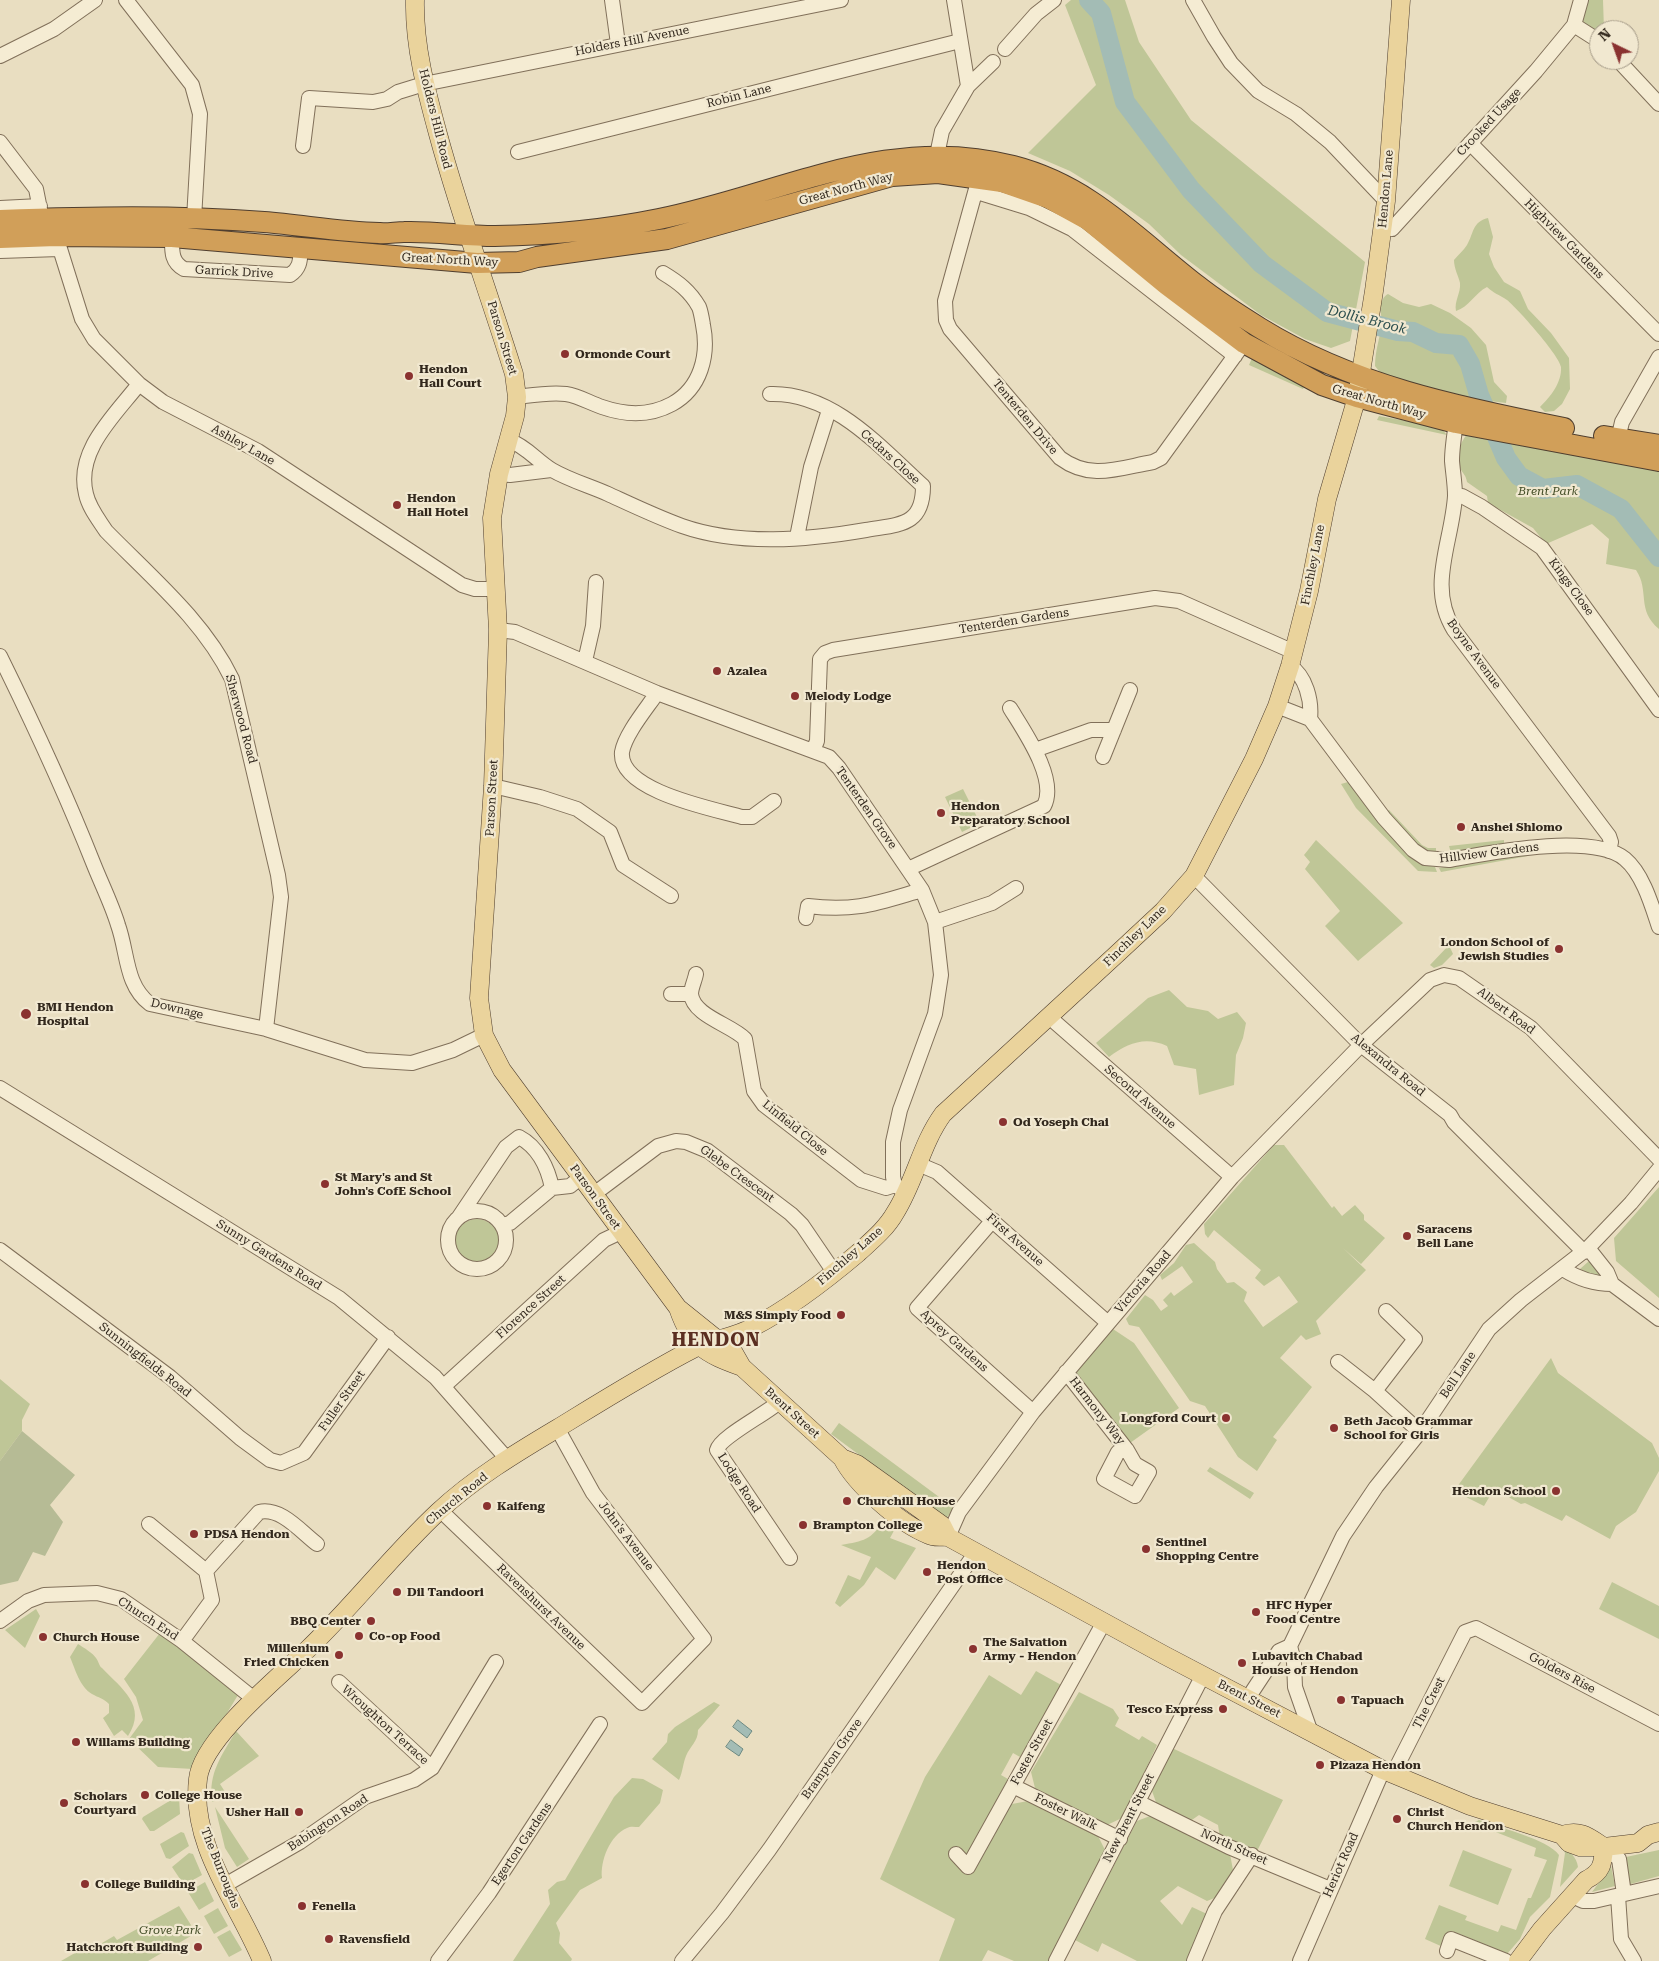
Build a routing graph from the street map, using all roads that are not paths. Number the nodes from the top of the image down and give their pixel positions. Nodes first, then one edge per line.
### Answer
1 (94, 0) edge
2 (126, 0) edge
3 (415, 0) edge
4 (612, 0) edge
5 (841, 0) edge
6 (954, 0) edge
7 (1054, 0) edge
8 (1193, 0) edge
9 (1401, 0) edge
10 (1581, 0) edge
11 (821, 2) edge
12 (1574, 25) junction
13 (1589, 35) edge
14 (960, 41) junction
15 (618, 44) junction
16 (1005, 49) dead end
17 (0, 56) edge
18 (993, 62) dead end
19 (1627, 70) edge
20 (424, 84) junction
21 (968, 86) junction
22 (1659, 104) edge
23 (0, 142) edge
24 (1470, 143) junction
25 (303, 146) dead end
26 (518, 152) dead end
27 (937, 155) junction
28 (978, 185) junction
29 (1386, 201) junction
30 (0, 208) edge
31 (41, 212) junction
32 (194, 218) junction
33 (0, 220) edge
34 (1383, 226) junction
35 (172, 237) junction
36 (0, 238) edge
37 (58, 242) junction
38 (301, 247) junction
39 (473, 249) junction
40 (0, 251) edge
41 (663, 273) dead end
42 (1659, 334) edge
43 (1239, 349) junction
44 (1659, 357) edge
45 (1360, 377) junction
46 (139, 384) junction
47 (770, 394) dead end
48 (517, 397) junction
49 (1357, 397) junction
50 (829, 410) junction
51 (1458, 415) junction
52 (1618, 439) junction
53 (509, 440) junction
54 (1659, 446) edge
55 (1659, 461) edge
56 (551, 470) junction
57 (499, 474) junction
58 (1454, 496) junction
59 (797, 537) junction
60 (596, 582) dead end
61 (495, 589) junction
62 (498, 630) junction
63 (0, 656) edge
64 (1292, 659) junction
65 (585, 661) junction
66 (1130, 690) dead end
67 (657, 693) junction
68 (1277, 706) junction
69 (1010, 708) dead end
70 (1659, 710) edge
71 (1310, 719) junction
72 (1114, 730) junction
73 (1035, 750) junction
74 (813, 751) junction
75 (1103, 757) dead end
76 (493, 786) junction
77 (774, 801) dead end
78 (1609, 851) junction
79 (908, 869) junction
80 (1194, 876) junction
81 (1016, 888) dead end
82 (922, 890) junction
83 (672, 896) dead end
84 (807, 907) dead end
85 (935, 922) junction
86 (1659, 927) edge
87 (696, 974) dead end
88 (671, 994) dead end
89 (691, 994) junction
90 (1048, 1016) junction
91 (266, 1029) junction
92 (484, 1035) junction
93 (1361, 1045) junction
94 (0, 1088) edge
95 (1659, 1159) edge
96 (918, 1164) junction
97 (1659, 1169) edge
98 (581, 1177) junction
99 (1232, 1177) junction
100 (552, 1188) junction
101 (901, 1189) junction
102 (594, 1194) junction
103 (459, 1217) junction
104 (993, 1220) junction
105 (502, 1225) junction
106 (621, 1232) junction
107 (0, 1250) edge
108 (1586, 1250) junction
109 (1563, 1269) junction
110 (834, 1272) junction
111 (1612, 1284) junction
112 (678, 1308) junction
113 (1386, 1311) dead end
114 (1659, 1319) edge
115 (1108, 1323) junction
116 (754, 1327) junction
117 (388, 1337) junction
118 (716, 1341) junction
119 (698, 1347) junction
120 (1338, 1362) dead end
121 (742, 1367) junction
122 (1066, 1372) junction
123 (444, 1386) junction
124 (1375, 1390) junction
125 (779, 1402) junction
126 (1033, 1412) junction
127 (557, 1428) junction
128 (1420, 1432) junction
129 (1127, 1450) dead end
130 (291, 1460) joint
131 (508, 1460) junction
132 (440, 1510) junction
133 (149, 1524) dead end
134 (948, 1536) junction
135 (317, 1544) dead end
136 (976, 1552) junction
137 (790, 1558) dead end
138 (206, 1571) junction
139 (0, 1621) edge
140 (1104, 1622) junction
141 (1465, 1632) joint
142 (182, 1642) junction
143 (1290, 1646) junction
144 (496, 1662) dead end
145 (1203, 1675) junction
146 (338, 1682) dead end
147 (254, 1698) junction
148 (1248, 1698) junction
149 (642, 1703) joint
150 (600, 1724) dead end
151 (1659, 1724) edge
152 (1310, 1730) junction
153 (432, 1768) junction
154 (1388, 1772) junction
155 (1013, 1786) junction
156 (1138, 1802) junction
157 (1653, 1833) edge
158 (1120, 1839) junction
159 (1604, 1847) junction
160 (956, 1854) dead end
161 (1252, 1855) junction
162 (225, 1885) junction
163 (1659, 1886) edge
164 (1330, 1889) junction
165 (1621, 1895) junction
166 (1572, 1896) junction
167 (1447, 1951) dead end
168 (262, 1961) edge
169 (438, 1961) edge
170 (682, 1961) edge
171 (1056, 1961) edge
172 (1194, 1961) edge
173 (1300, 1961) edge
174 (1506, 1961) edge
175 (1518, 1961) edge
176 (1634, 1961) edge

1 - 17 street
2 - 32 street
3 - 20 main road, Holders Hill Road
4 - 15 street
5 - 11 street, Holders Hill Avenue
6 - 14 street
7 - 16 street
8 - 29 street
9 - 29 main road, Hendon Lane
10 - 12 street, Crooked Usage
11 - 15 street, Holders Hill Avenue
12 - 13 street
12 - 24 street, Crooked Usage
14 - 21 street
14 - 26 street, Robin Lane
15 - 20 street, Holders Hill Avenue
18 - 21 street
19 - 22 street
20 - 25 street, Holders Hill Avenue
20 - 39 main road, Holders Hill Road
21 - 27 street
23 - 31 street
24 - 34 street, Crooked Usage
24 - 42 street, Highview Gardens
27 - 39 highway, Great North Way
27 - 45 highway, Great North Way
28 - 39 highway, Great North Way
28 - 43 highway, Great North Way
28 - 43 street, Tenterden Drive
29 - 34 main road, Hendon Lane
30 - 31 street, Great North Way
31 - 32 highway, Great North Way
31 - 33 highway, Great North Way
32 - 39 highway, Great North Way
34 - 45 main road, Hendon Lane
35 - 37 highway, Great North Way
35 - 38 highway, Great North Way
35 - 38 street, Garrick Drive
36 - 37 highway, Great North Way
37 - 40 street, Great North Way
37 - 46 street, Ashley Lane
38 - 39 highway, Great North Way
39 - 48 main road, Parson Street
41 - 48 street
43 - 49 highway, Great North Way
44 - 52 street
45 - 49 main road, Finchley Lane
45 - 51 highway, Great North Way
46 - 61 street, Ashley Lane
46 - 91 street, Sherwood Road
47 - 50 street, Cedars Close
48 - 53 main road, Parson Street
49 - 51 highway, Great North Way
49 - 64 main road, Finchley Lane
50 - 59 street
50 - 59 street, Cedars Close
51 - 52 highway, Great North Way
51 - 55 highway, Great North Way
51 - 58 street, Boyne Avenue
52 - 54 highway, Great North Way
53 - 56 street, Cedars Close
53 - 57 main road, Parson Street
56 - 57 street
56 - 59 street, Cedars Close
57 - 61 main road, Parson Street
58 - 70 street, Kings Close
58 - 78 street, Boyne Avenue
60 - 65 street
61 - 62 main road, Parson Street
62 - 65 street, Tenterden Grove
62 - 76 main road, Parson Street
63 - 91 street, Downage
64 - 68 main road, Finchley Lane
64 - 71 street, Hillview Gardens
64 - 74 street, Tenterden Gardens
65 - 67 street, Tenterden Grove
66 - 72 street
67 - 74 street, Tenterden Grove
67 - 77 street
68 - 71 street
68 - 80 main road, Finchley Lane
69 - 73 street
71 - 78 street, Hillview Gardens
72 - 73 street
72 - 75 street
73 - 79 street
74 - 79 street, Tenterden Grove
76 - 83 street
76 - 92 main road, Parson Street
78 - 86 street, Hillview Gardens
79 - 82 street, Tenterden Grove
80 - 90 main road, Finchley Lane
80 - 93 street, Alexandra Road
81 - 85 street
82 - 84 street
82 - 85 street, Tenterden Grove
85 - 101 street, Tenterden Grove
87 - 89 street
88 - 89 street
89 - 101 street, Linfield Close
90 - 96 main road, Finchley Lane
90 - 99 street, Second Avenue
91 - 92 street, Downage
92 - 98 main road, Parson Street
93 - 95 street, Albert Road
93 - 99 street, Victoria Road
93 - 108 street, Alexandra Road
94 - 117 street, Sunny Gardens Road
96 - 101 main road, Finchley Lane
96 - 104 street, First Avenue
97 - 108 street, Bell Lane
98 - 100 street
98 - 102 main road, Parson Street
99 - 115 street, Victoria Road
100 - 103 street
100 - 105 street
101 - 110 main road, Finchley Lane
102 - 106 main road, Parson Street
102 - 110 street, Glebe Crescent
103 - 105 street
103 - 105 street
104 - 115 street, First Avenue
104 - 126 street, Aprey Gardens
106 - 112 main road, Parson Street
106 - 123 street, Florence Street
107 - 130 street, Sunningfields Road
108 - 109 street, Bell Lane
108 - 111 street, Alexandra Road
109 - 111 street
109 - 128 street, Bell Lane
110 - 116 main road, Finchley Lane
111 - 114 street
112 - 118 main road, Parson Street
112 - 119 main road, Parson Street
113 - 124 street
115 - 122 street, Victoria Road
116 - 118 main road, Finchley Lane
116 - 121 main road
117 - 123 street, Sunny Gardens Road
117 - 130 street, Fuller Street
118 - 119 main road, Finchley Lane
118 - 121 main road, Brent Street
119 - 121 main road, Brent Street
119 - 127 main road, Church Road
120 - 124 street
121 - 125 main road, Brent Street
122 - 126 street, Victoria Road
122 - 129 street, Harmony Way
123 - 131 street, Sunny Gardens Road
124 - 128 street
125 - 134 main road, Brent Street
125 - 137 street, Lodge Road
126 - 134 street, Victoria Road
127 - 131 main road, Church Road
127 - 149 street, John's Avenue
128 - 143 street, Bell Lane
131 - 132 main road, Church Road
132 - 147 main road, Church Road
132 - 149 street, Ravenshurst Avenue
133 - 138 street
134 - 136 main road, Brent Street
135 - 138 street
136 - 140 main road, Brent Street
136 - 170 street, Brampton Grove
138 - 142 street
139 - 142 street, Church End
140 - 145 main road, Brent Street
140 - 155 street, Foster Street
141 - 151 street, Golders Rise
141 - 154 street, The Crest
142 - 147 street, Church End
143 - 148 street, Bell Lane
143 - 152 street
144 - 153 street, Babington Road
145 - 148 main road, Brent Street
145 - 156 street, New Brent Street
146 - 153 street, Wroughton Terrace
147 - 162 main road, The Burroughs
148 - 152 main road, Brent Street
150 - 169 street, Egerton Gardens
152 - 154 main road, Brent Street
153 - 162 street, Babington Road
154 - 159 main road, Brent Street
154 - 164 street, Heriot Road
155 - 158 street, Foster Walk
155 - 160 street, Foster Street
156 - 158 street, New Brent Street
156 - 161 street, North Street
157 - 159 main road, Brent Street
158 - 171 street, New Brent Street
159 - 165 street
159 - 166 main road
161 - 164 street, North Street
161 - 172 street
162 - 168 main road, The Burroughs
163 - 165 street
164 - 173 street, Heriot Road
165 - 166 street
165 - 176 street
166 - 175 main road
167 - 174 street

